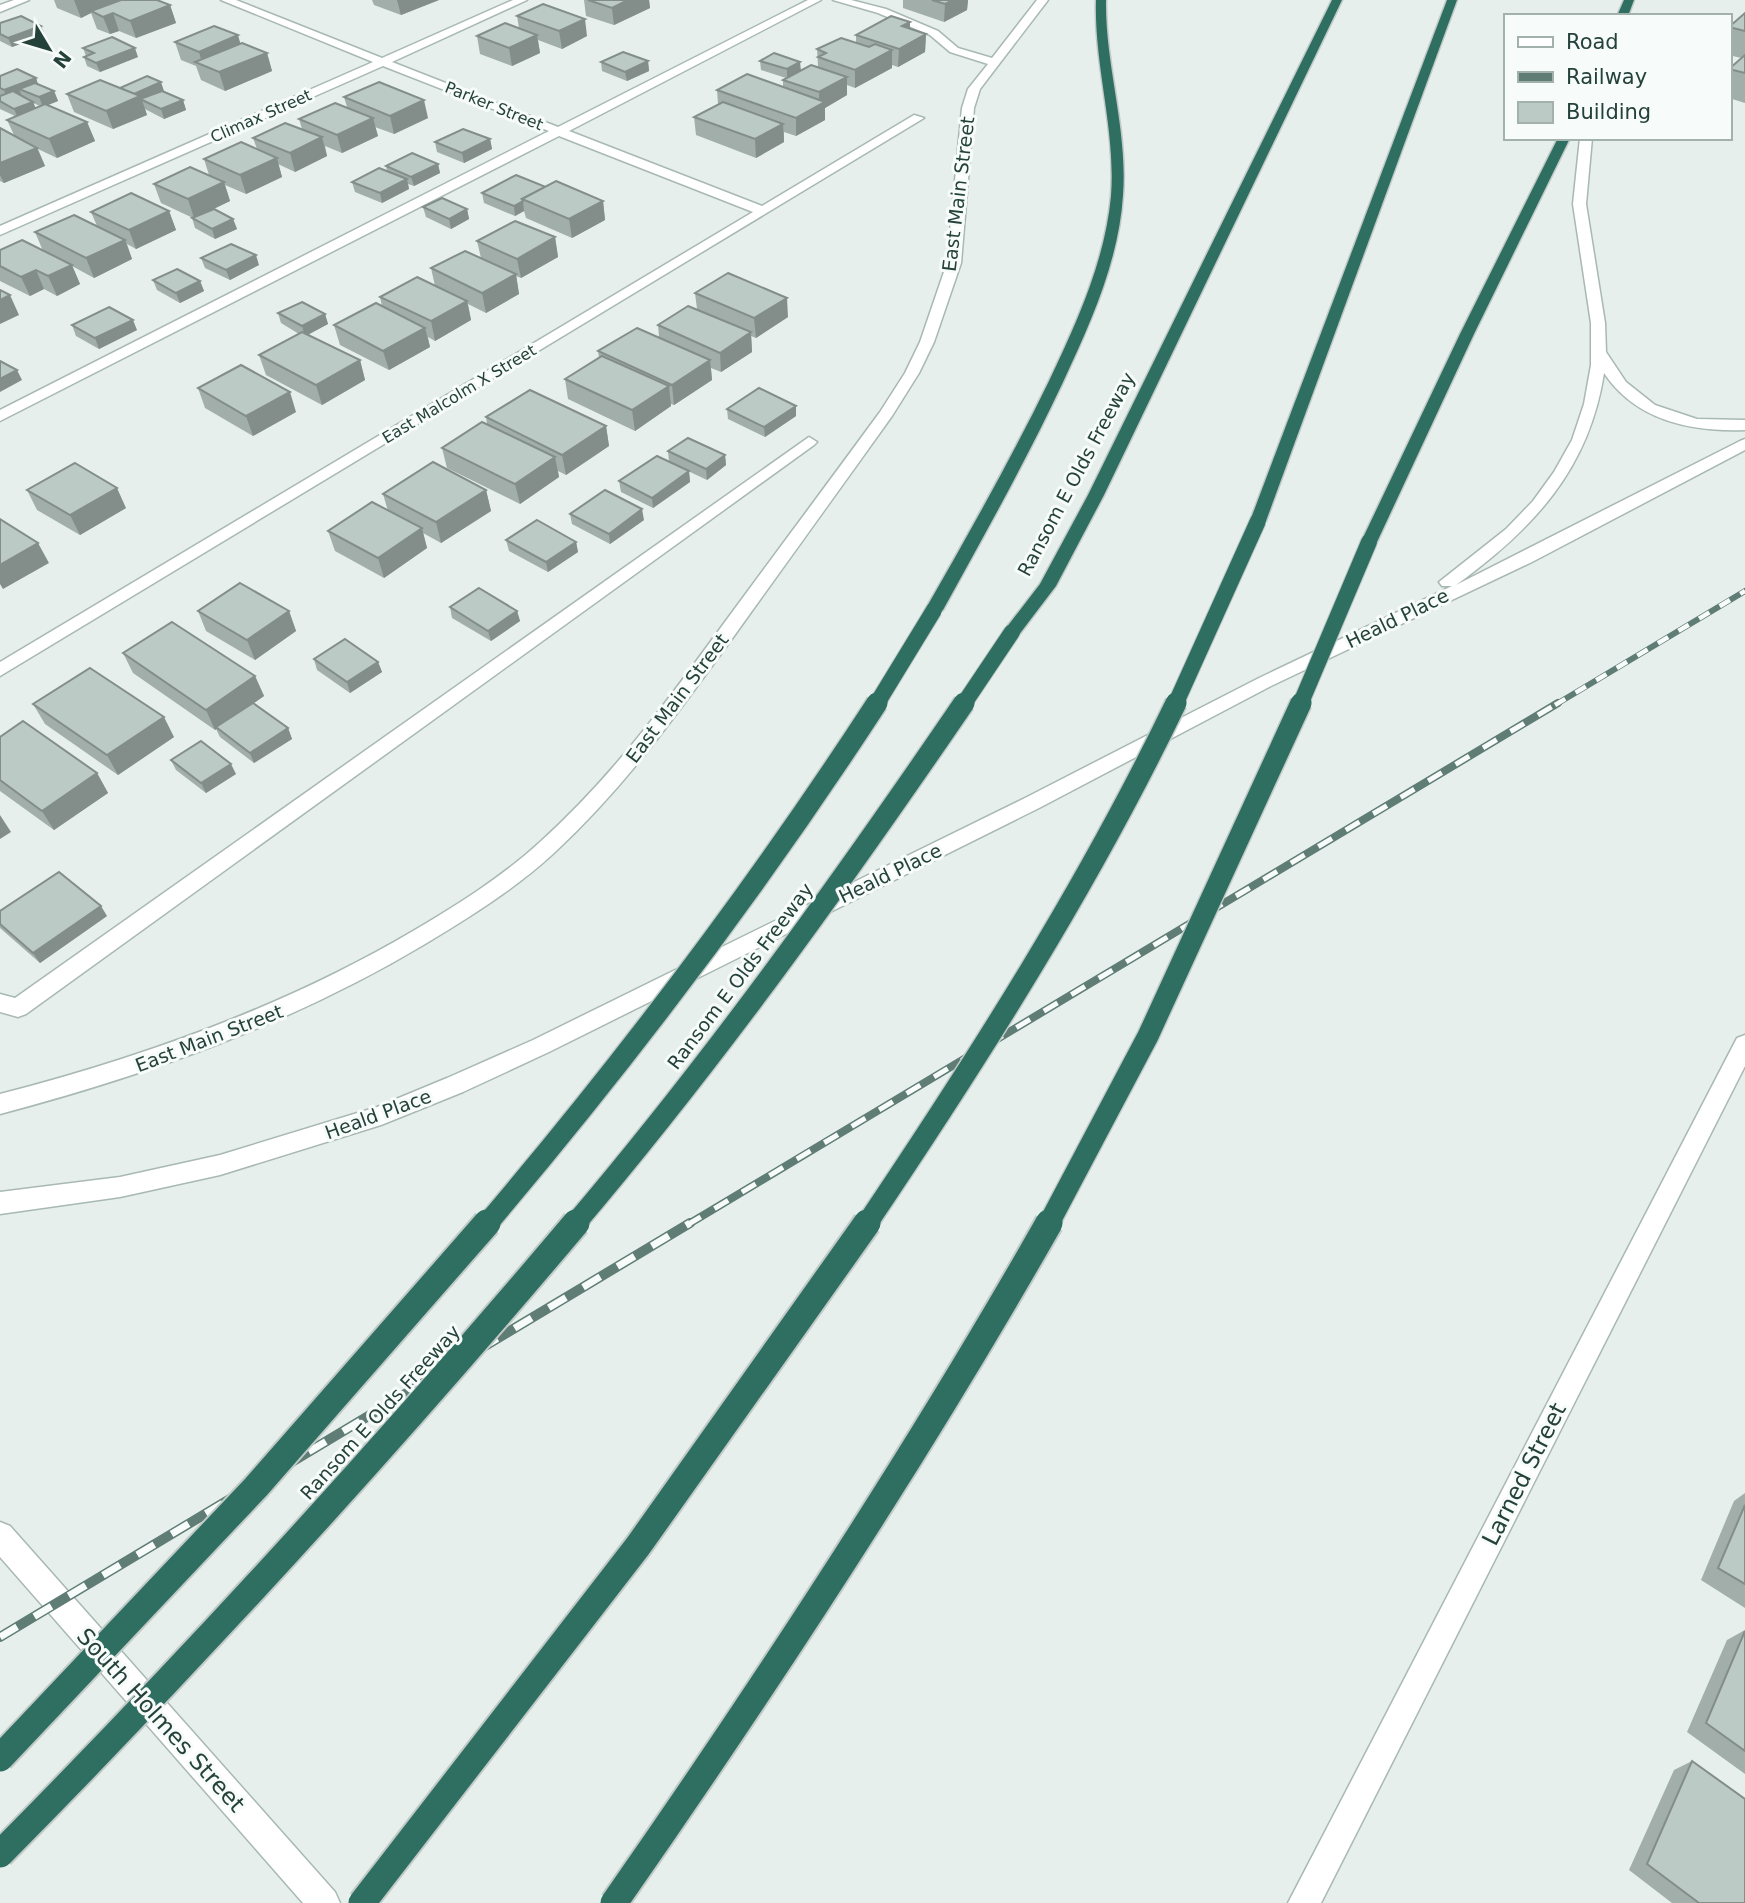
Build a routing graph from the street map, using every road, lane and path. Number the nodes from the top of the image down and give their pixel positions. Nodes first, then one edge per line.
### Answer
1 (24, 0) edge
2 (226, 0) edge
3 (522, 0) edge
4 (816, 0) edge
5 (838, 0) edge
6 (1043, 0) edge
7 (1101, 0) edge
8 (1337, 0) edge
9 (1452, 0) edge
10 (0, 9) edge
11 (383, 62) junction
12 (994, 62) junction
13 (918, 118) dead end
14 (559, 131) junction
15 (1563, 140) edge
16 (1586, 140) edge
17 (762, 211) junction
18 (0, 231) edge
19 (1599, 353) junction
20 (0, 416) edge
21 (1745, 425) edge
22 (809, 442) dead end
23 (1745, 444) edge
24 (1398, 617) junction
25 (0, 670) edge
26 (0, 1003) edge
27 (1745, 1044) edge
28 (0, 1104) edge
29 (0, 1203) edge
30 (0, 1536) edge
31 (0, 1758) edge
32 (0, 1854) edge
33 (324, 1903) edge
34 (362, 1903) edge
35 (614, 1903) edge
36 (1304, 1903) edge

1 - 10 street
2 - 11 street, Parker Street
3 - 11 street, Climax Street
4 - 14 street
5 - 12 street
6 - 12 street, East Main Street
7 - 31 highway, bridge
8 - 32 highway, Ransom E Olds Freeway, bridge
9 - 34 highway, bridge
11 - 14 street, Parker Street
11 - 18 street, Climax Street
12 - 28 street, East Main Street
13 - 17 street, East Malcolm X Street
14 - 17 street, Parker Street
14 - 20 street
15 - 35 highway, bridge
16 - 19 street
17 - 25 street, East Malcolm X Street
19 - 21 street
19 - 24 street
22 - 26 street
23 - 24 street, Heald Place
24 - 29 street, Heald Place
27 - 36 street, Larned Street
30 - 33 street, South Holmes Street

